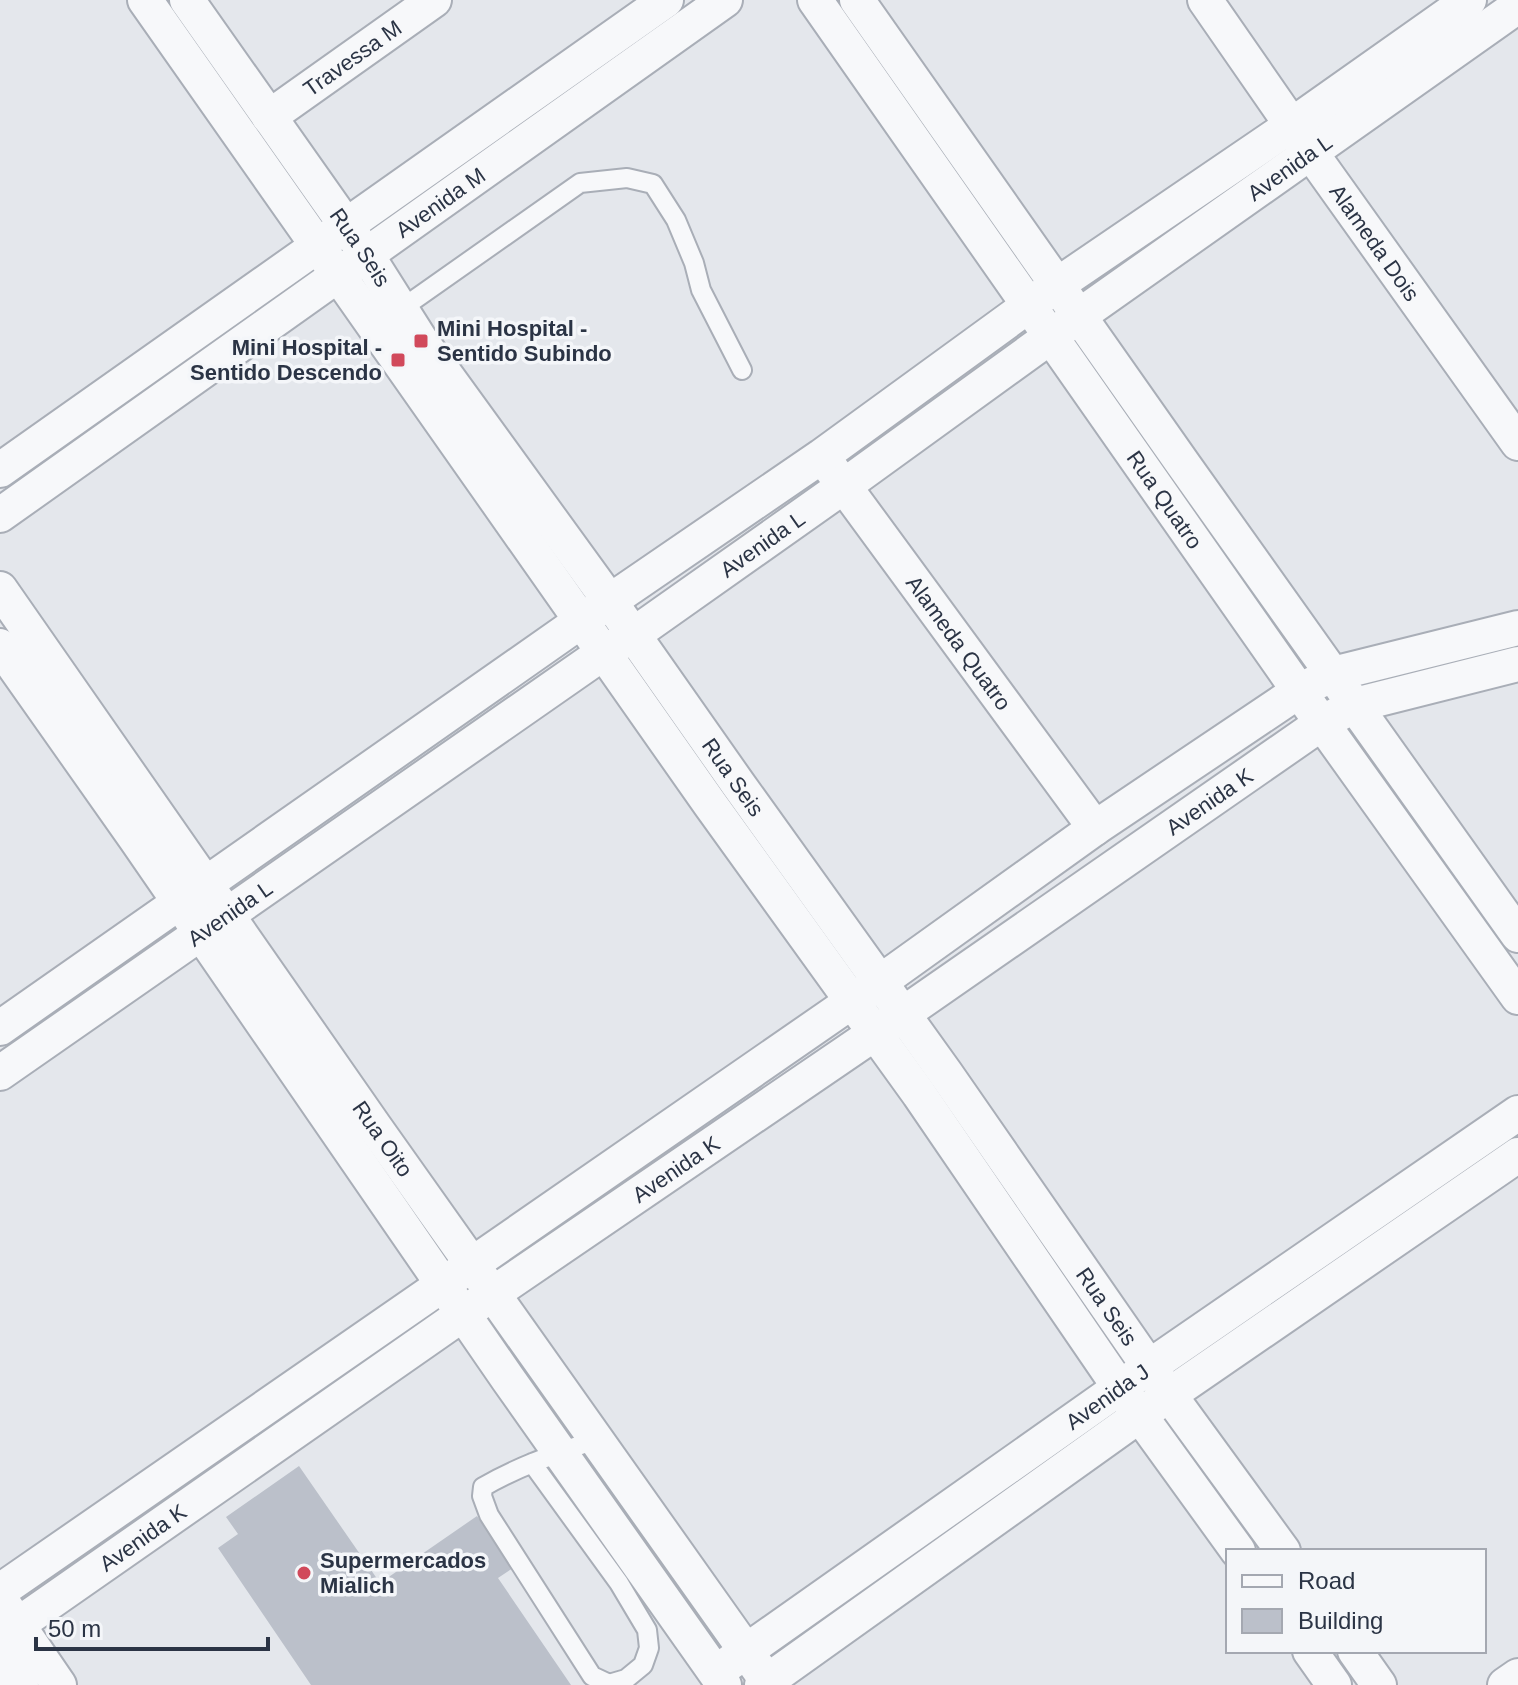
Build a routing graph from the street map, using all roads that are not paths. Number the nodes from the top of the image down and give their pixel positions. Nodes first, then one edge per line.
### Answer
1 (145, 0) edge
2 (187, 0) edge
3 (434, 0) edge
4 (666, 0) edge
5 (725, 0) edge
6 (815, 0) edge
7 (857, 0) edge
8 (1205, 0) edge
9 (1469, 0) edge
10 (1518, 6) edge
11 (269, 117) junction
12 (1292, 125) junction
13 (1311, 153) junction
14 (356, 240) junction
15 (317, 246) junction
16 (337, 275) junction
17 (1057, 285) junction
18 (1029, 306) junction
19 (401, 309) junction
20 (1079, 316) junction
21 (1051, 337) junction
22 (742, 370) dead end
23 (1518, 443) edge
24 (822, 456) junction
25 (0, 470) edge
26 (844, 486) junction
27 (0, 515) edge
28 (0, 589) edge
29 (611, 603) junction
30 (581, 621) junction
31 (1518, 628) edge
32 (633, 635) junction
33 (0, 646) edge
34 (603, 653) junction
35 (1518, 664) edge
36 (1333, 674) junction
37 (1299, 691) junction
38 (1355, 705) junction
39 (1322, 723) junction
40 (1095, 828) junction
41 (193, 894) junction
42 (214, 924) junction
43 (1518, 935) edge
44 (880, 982) junction
45 (1518, 997) edge
46 (852, 1002) junction
47 (903, 1014) junction
48 (7, 1023) edge
49 (874, 1033) junction
50 (35, 1048) junction
51 (0, 1073) edge
52 (1518, 1113) edge
53 (1518, 1155) edge
54 (473, 1264) junction
55 (443, 1284) junction
56 (494, 1295) junction
57 (463, 1314) junction
58 (1149, 1367) junction
59 (1120, 1388) junction
60 (1170, 1395) junction
61 (1140, 1415) junction
62 (241, 1424) junction
63 (597, 1439) junction
64 (263, 1453) junction
65 (546, 1457) junction
66 (122, 1507) junction
67 (142, 1538) junction
68 (1237, 1549) edge
69 (1282, 1549) edge
70 (0, 1591) edge
71 (6, 1620) edge
72 (746, 1651) junction
73 (1311, 1653) edge
74 (1356, 1653) edge
75 (0, 1655) edge
76 (1518, 1676) edge
77 (712, 1681) edge
78 (767, 1684) edge
79 (21, 1685) edge
80 (59, 1685) edge
81 (1334, 1685) edge
82 (1379, 1685) edge
83 (1505, 1685) edge

1 - 15 street, Rua Seis
2 - 11 street, Rua Seis
3 - 11 street, Travessa M
4 - 14 street, Avenida M
5 - 14 street, Avenida M
6 - 18 street, Rua Quatro
7 - 17 street, Rua Quatro
8 - 12 street, Alameda Dois
9 - 12 street, Avenida L
10 - 13 street, Avenida L
11 - 14 street, Rua Seis
12 - 13 street, Alameda Dois
12 - 17 street, Avenida L
13 - 20 street, Avenida L
13 - 23 street, Alameda Dois
14 - 15 street, Avenida M
14 - 16 street, Avenida M
14 - 19 street, Rua Seis
15 - 16 street, Rua Seis
15 - 25 street, Avenida M
16 - 27 street, Avenida M
16 - 30 street, Rua Seis
17 - 18 street, Avenida L
17 - 20 street, Rua Quatro
18 - 21 street, Rua Quatro
18 - 24 street, Avenida L
19 - 22 lane
19 - 29 street, Rua Seis
20 - 21 street, Avenida L
20 - 36 street, Rua Quatro
21 - 26 street, Avenida L
21 - 37 street, Rua Quatro
24 - 26 street, Alameda Quatro
24 - 29 street, Avenida L
26 - 32 street, Avenida L
26 - 40 street, Alameda Quatro
28 - 41 street, Rua Oito
29 - 30 street, Avenida L
29 - 32 street, Rua Seis
30 - 34 street, Rua Seis
30 - 41 street, Avenida L
31 - 36 street, Avenida K
32 - 34 street, Avenida L
32 - 44 street, Rua Seis
33 - 41 street, Rua Oito
34 - 42 street, Avenida L
34 - 46 street, Rua Seis
35 - 38 street, Avenida K
36 - 37 street, Avenida K
36 - 38 street, Rua Quatro
37 - 39 street, Rua Quatro
37 - 40 street, Avenida K
38 - 39 street, Avenida K
38 - 43 street, Rua Quatro
39 - 45 street, Rua Quatro
39 - 47 street, Avenida K
40 - 44 street, Avenida K
41 - 42 street, Rua Oito
41 - 48 street, Avenida L
42 - 50 street, Avenida L
42 - 54 street, Rua Oito
42 - 55 street, Rua Oito
44 - 46 street, Avenida K
44 - 47 street, Rua Seis
46 - 49 street, Rua Seis
46 - 54 street, Avenida K
47 - 49 street, Avenida K
47 - 58 street, Rua Seis
48 - 50 street
49 - 56 street, Avenida K
49 - 59 street, Rua Seis
50 - 51 street, Avenida L
52 - 58 street, Avenida J
53 - 60 street, Avenida J
54 - 55 street, Avenida K
54 - 56 street, Rua Oito
55 - 57 street, Rua Oito
55 - 62 street, Avenida K
56 - 57 street, Avenida K
56 - 63 street, Rua Oito
57 - 64 street, Avenida K
57 - 65 street, Rua Oito
58 - 59 street, Avenida J
58 - 60 street, Rua Seis
59 - 61 street, Rua Seis
59 - 72 street, Avenida J
60 - 61 street, Avenida J
60 - 69 street, Rua Seis
61 - 68 street, Rua Seis
61 - 78 street, Avenida J
62 - 64 street
62 - 66 street, Avenida K
63 - 65 lane
63 - 72 street, Rua Oito
64 - 67 street, Avenida K
65 - 65 lane
65 - 77 street, Rua Oito
66 - 67 street
66 - 70 street, Avenida K
67 - 71 street, Avenida K
71 - 80 street
72 - 77 street, Avenida J
72 - 78 street, Rua Oito
73 - 81 street
74 - 82 street
75 - 79 street
76 - 83 street

